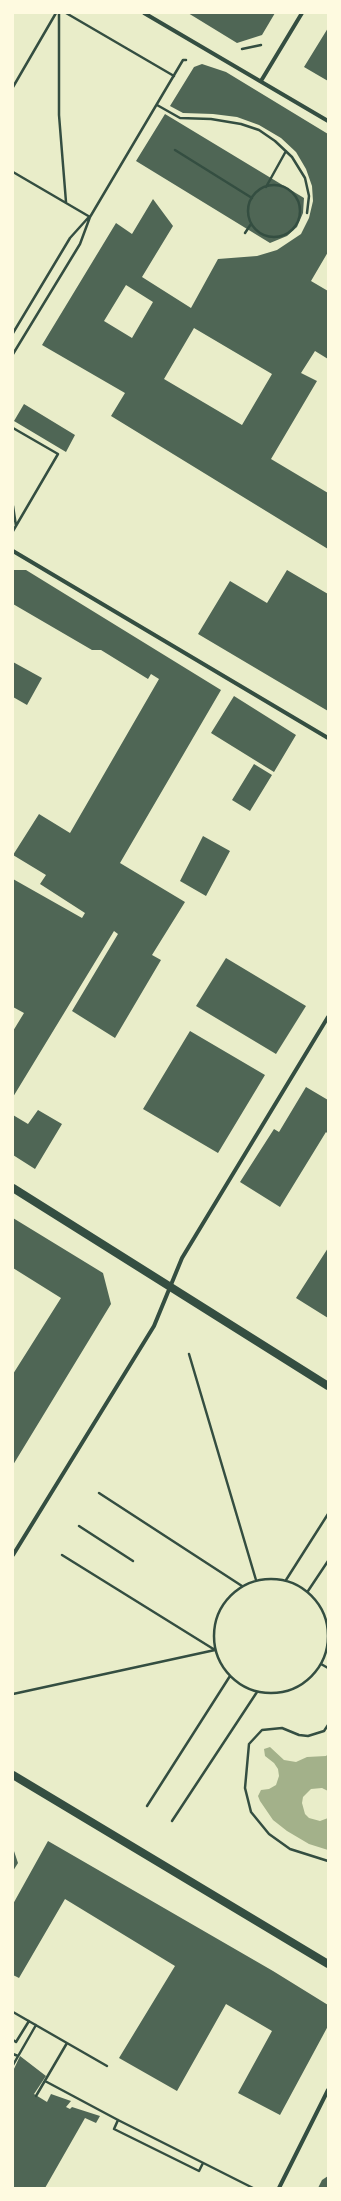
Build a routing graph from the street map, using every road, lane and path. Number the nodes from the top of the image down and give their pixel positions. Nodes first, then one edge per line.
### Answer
1 (57, 13) edge
2 (66, 13) edge
3 (144, 13) edge
4 (302, 13) edge
5 (183, 60) dead end
6 (174, 76) junction
7 (261, 82) junction
8 (13, 87) edge
9 (157, 105) junction
10 (328, 121) edge
11 (175, 150) dead end
12 (286, 151) junction
13 (13, 172) edge
14 (266, 187) junction
15 (252, 198) junction
16 (66, 202) junction
17 (307, 213) dead end
18 (90, 217) junction
19 (251, 224) junction
20 (245, 233) dead end
21 (13, 333) edge
22 (13, 354) edge
23 (13, 428) edge
24 (13, 506) edge
25 (16, 526) junction
26 (13, 531) edge
27 (13, 551) edge
28 (328, 738) edge
29 (328, 1017) edge
30 (13, 1188) edge
31 (171, 1286) junction
32 (189, 1354) dead end
33 (328, 1386) edge
34 (99, 1493) dead end
35 (328, 1514) edge
36 (79, 1526) dead end
37 (13, 1555) edge
38 (62, 1555) dead end
39 (133, 1561) dead end
40 (328, 1561) edge
41 (256, 1580) junction
42 (286, 1580) junction
43 (242, 1586) junction
44 (308, 1591) junction
45 (216, 1650) junction
46 (321, 1664) junction
47 (328, 1668) edge
48 (230, 1676) junction
49 (257, 1692) junction
50 (13, 1694) edge
51 (328, 1725) edge
52 (13, 1775) edge
53 (147, 1806) dead end
54 (172, 1821) dead end
55 (328, 1861) edge
56 (328, 1964) edge
57 (13, 2012) edge
58 (29, 2021) junction
59 (36, 2025) junction
60 (13, 2040) edge
61 (67, 2043) junction
62 (13, 2054) edge
63 (18, 2056) junction
64 (13, 2065) edge
65 (107, 2066) dead end
66 (46, 2080) junction
67 (328, 2090) edge
68 (36, 2096) dead end
69 (118, 2120) junction
70 (203, 2163) junction
71 (253, 2188) edge
72 (279, 2188) edge

1 - 8 path
1 - 16 path
2 - 6 path
3 - 7 street
4 - 7 street
5 - 6 path
6 - 9 path
7 - 10 street
9 - 12 path
9 - 18 path
11 - 15 path
12 - 14 path
12 - 17 path
13 - 16 path
14 - 15 path
14 - 19 path
15 - 19 path
16 - 18 path
18 - 21 path
18 - 22 path
19 - 20 path
23 - 25 path
24 - 25 path
25 - 26 path
27 - 28 street
29 - 31 street
30 - 31 main road
31 - 33 main road
31 - 37 street
32 - 41 path
34 - 43 path
35 - 42 path
36 - 39 path
38 - 45 path
40 - 44 path
41 - 42 path
41 - 43 path
42 - 44 path
43 - 45 path
44 - 46 path
45 - 48 path
45 - 50 path
46 - 47 path
46 - 49 path
48 - 49 path
48 - 53 path
49 - 54 path
51 - 55 path
52 - 56 main road
57 - 58 path
58 - 59 path
58 - 60 path
59 - 61 path
59 - 63 path
61 - 65 path
61 - 66 path
62 - 63 path
63 - 64 path
66 - 68 path
66 - 69 path
67 - 72 street
69 - 70 path
69 - 70 path
70 - 71 path

